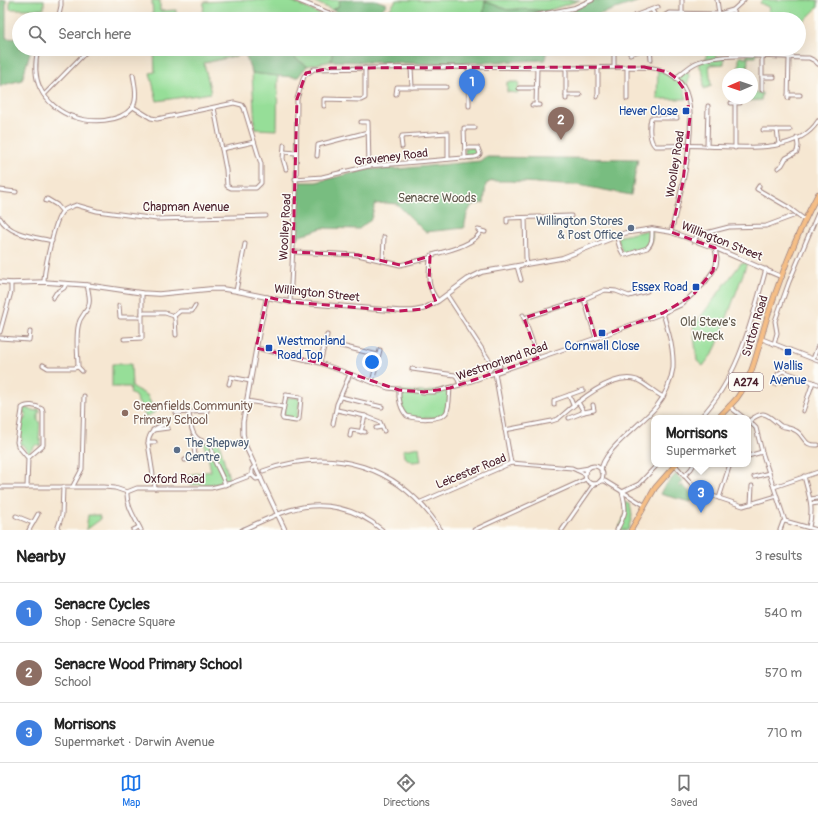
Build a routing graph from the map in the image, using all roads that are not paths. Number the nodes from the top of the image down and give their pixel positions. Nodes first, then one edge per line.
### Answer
1 (61, 0) edge
2 (297, 0) edge
3 (592, 0) edge
4 (682, 0) edge
5 (717, 0) edge
6 (738, 0) edge
7 (744, 0) edge
8 (741, 3) junction
9 (658, 7) dead end
10 (652, 10) joint
11 (733, 10) joint
12 (60, 12) edge
13 (326, 12) edge
14 (554, 12) edge
15 (646, 12) edge
16 (682, 12) edge
17 (719, 12) edge
18 (726, 12) edge
19 (37, 56) edge
20 (82, 56) edge
21 (614, 56) edge
22 (651, 56) edge
23 (762, 57) junction
24 (789, 58) junction
25 (651, 60) dead end
26 (818, 64) edge
27 (614, 67) junction
28 (627, 67) junction
29 (366, 68) junction
30 (411, 68) junction
31 (469, 68) junction
32 (537, 68) junction
33 (566, 68) junction
34 (598, 68) junction
35 (133, 75) dead end
36 (762, 77) junction
37 (774, 77) dead end
38 (676, 78) junction
39 (412, 87) junction
40 (446, 87) dead end
41 (518, 88) dead end
42 (537, 88) junction
43 (762, 90) dead end
44 (396, 94) dead end
45 (44, 95) junction
46 (580, 95) dead end
47 (800, 95) dead end
48 (597, 97) dead end
49 (627, 99) dead end
50 (733, 104) edge
51 (324, 106) dead end
52 (469, 106) dead end
53 (532, 106) dead end
54 (708, 106) dead end
55 (132, 107) junction
56 (214, 108) junction
57 (677, 118) dead end
58 (818, 121) edge
59 (361, 122) dead end
60 (476, 128) dead end
61 (763, 130) dead end
62 (777, 130) junction
63 (790, 130) dead end
64 (368, 132) junction
65 (796, 138) junction
66 (254, 142) junction
67 (779, 144) junction
68 (284, 145) dead end
69 (689, 145) junction
70 (707, 146) junction
71 (402, 147) dead end
72 (465, 148) junction
73 (735, 148) junction
74 (222, 149) junction
75 (284, 152) junction
76 (296, 153) junction
77 (317, 156) dead end
78 (465, 158) junction
79 (448, 160) junction
80 (369, 166) junction
81 (778, 168) dead end
82 (286, 169) dead end
83 (295, 180) junction
84 (759, 186) dead end
85 (0, 190) edge
86 (16, 192) dead end
87 (818, 194) edge
88 (46, 201) dead end
89 (62, 211) junction
90 (818, 214) edge
91 (266, 216) dead end
92 (571, 216) dead end
93 (793, 216) dead end
94 (0, 218) edge
95 (525, 218) junction
96 (805, 220) junction
97 (508, 222) dead end
98 (2, 224) edge
99 (652, 229) junction
100 (485, 232) dead end
101 (671, 232) junction
102 (617, 236) junction
103 (384, 237) dead end
104 (52, 241) junction
105 (693, 241) junction
106 (245, 244) dead end
107 (715, 248) junction
108 (293, 252) junction
109 (429, 258) junction
110 (383, 260) junction
111 (528, 264) junction
112 (517, 266) junction
113 (766, 269) junction
114 (782, 277) junction
115 (521, 280) dead end
116 (0, 282) edge
117 (44, 282) junction
118 (11, 283) junction
119 (66, 284) junction
120 (87, 285) junction
121 (641, 288) dead end
122 (647, 290) dead end
123 (236, 291) junction
124 (643, 292) junction
125 (142, 293) junction
126 (447, 295) junction
127 (267, 297) junction
128 (53, 298) dead end
129 (584, 299) junction
130 (438, 301) junction
131 (290, 302) junction
132 (119, 306) dead end
133 (195, 306) dead end
134 (142, 313) junction
135 (663, 313) junction
136 (174, 316) junction
137 (141, 317) junction
138 (0, 332) edge
139 (30, 332) dead end
140 (176, 335) dead end
141 (327, 335) dead end
142 (0, 338) edge
143 (596, 338) junction
144 (124, 339) dead end
145 (762, 339) junction
146 (325, 342) junction
147 (774, 344) junction
148 (818, 346) edge
149 (256, 348) junction
150 (380, 350) dead end
151 (378, 355) junction
152 (538, 358) junction
153 (813, 359) junction
154 (818, 361) edge
155 (320, 363) junction
156 (43, 364) dead end
157 (492, 366) junction
158 (500, 366) dead end
159 (78, 367) junction
160 (414, 370) dead end
161 (82, 371) dead end
162 (489, 371) dead end
163 (496, 372) junction
164 (350, 374) junction
165 (250, 381) junction
166 (372, 382) junction
167 (782, 382) dead end
168 (813, 382) junction
169 (229, 384) dead end
170 (818, 384) edge
171 (460, 385) junction
172 (450, 388) junction
173 (399, 390) junction
174 (582, 392) dead end
175 (569, 395) junction
176 (84, 396) dead end
177 (341, 397) junction
178 (663, 397) junction
179 (247, 401) junction
180 (578, 402) junction
181 (554, 405) dead end
182 (573, 405) junction
183 (593, 405) dead end
184 (729, 406) junction
185 (283, 407) junction
186 (382, 407) dead end
187 (337, 410) junction
188 (207, 411) dead end
189 (803, 411) dead end
190 (189, 412) junction
191 (584, 412) junction
192 (176, 414) dead end
193 (703, 415) edge
194 (721, 415) edge
195 (740, 415) edge
196 (365, 416) junction
197 (571, 417) dead end
198 (751, 419) edge
199 (165, 424) dead end
200 (333, 424) dead end
201 (753, 424) edge
202 (382, 427) junction
203 (168, 428) dead end
204 (376, 428) dead end
205 (153, 430) junction
206 (505, 430) junction
207 (384, 431) dead end
208 (350, 436) dead end
209 (198, 440) junction
210 (155, 442) dead end
211 (148, 443) junction
212 (818, 445) edge
213 (762, 452) junction
214 (751, 455) edge
215 (28, 458) junction
216 (185, 460) dead end
217 (511, 463) junction
218 (602, 463) junction
219 (255, 466) junction
220 (595, 467) junction
221 (655, 467) edge
222 (673, 467) edge
223 (678, 467) edge
224 (692, 467) edge
225 (729, 467) edge
226 (590, 468) junction
227 (577, 470) junction
228 (263, 471) dead end
229 (818, 472) edge
230 (602, 473) junction
231 (769, 473) junction
232 (585, 474) junction
233 (252, 475) junction
234 (684, 476) junction
235 (804, 476) junction
236 (754, 477) dead end
237 (261, 478) junction
238 (586, 479) junction
239 (600, 481) junction
240 (605, 481) junction
241 (589, 483) junction
242 (594, 484) junction
243 (225, 485) junction
244 (63, 486) junction
245 (73, 486) junction
246 (752, 486) dead end
247 (0, 487) edge
248 (27, 487) junction
249 (774, 487) junction
250 (155, 488) junction
251 (127, 492) junction
252 (588, 492) junction
253 (622, 492) junction
254 (777, 496) junction
255 (719, 498) junction
256 (818, 498) edge
257 (810, 499) junction
258 (421, 502) junction
259 (818, 503) edge
260 (751, 504) junction
261 (811, 504) junction
262 (644, 505) junction
263 (38, 514) dead end
264 (278, 514) junction
265 (16, 516) dead end
266 (785, 521) junction
267 (32, 523) junction
268 (809, 527) junction
269 (140, 528) edge
270 (29, 530) edge
271 (57, 530) edge
272 (133, 530) edge
273 (242, 530) edge
274 (285, 530) edge
275 (382, 530) edge
276 (441, 530) edge
277 (474, 530) edge
278 (562, 530) edge
279 (617, 530) edge
280 (631, 530) edge
281 (780, 530) edge
282 (817, 530) edge

1 - 12 street
2 - 13 street
3 - 14 street
4 - 16 street
5 - 17 street
6 - 8 street
7 - 8 street
8 - 11 street
9 - 10 street
10 - 15 street
11 - 18 street
19 - 45 street
20 - 45 street
21 - 27 street
22 - 25 street
23 - 24 street
23 - 36 street
23 - 38 street
24 - 26 street
24 - 47 street
27 - 28 street, Woolley Road
27 - 34 street, Woolley Road
28 - 38 street, Woolley Road
28 - 49 street
29 - 30 street, Woolley Road
29 - 51 street
29 - 76 street, Woolley Road
30 - 31 street, Woolley Road
30 - 39 street
31 - 32 street, Woolley Road
31 - 52 street
32 - 33 street, Woolley Road
32 - 42 street
33 - 34 street, Woolley Road
33 - 46 street
34 - 48 street
35 - 55 street
36 - 37 street
36 - 43 street
38 - 69 street, Woolley Road
39 - 40 street
39 - 44 street
41 - 42 street
42 - 53 street
45 - 55 street
50 - 73 street
54 - 70 street
55 - 56 street
56 - 66 street
56 - 74 street
57 - 69 street
58 - 65 street
59 - 64 street
60 - 72 street
61 - 62 street
62 - 63 street
62 - 67 street
64 - 77 street
64 - 80 street
65 - 67 street
65 - 81 street
66 - 74 street
66 - 74 street
67 - 73 street
68 - 75 street
69 - 70 street
69 - 101 street, Woolley Road
70 - 73 street
71 - 79 street
72 - 78 street
72 - 78 street, Graveney Road
75 - 76 street
75 - 82 street
76 - 83 street, Woolley Road
78 - 79 street, Graveney Road
79 - 80 street, Graveney Road
80 - 83 street, Graveney Road
83 - 108 street, Woolley Road
84 - 96 street
85 - 86 street
87 - 96 main road, A274
88 - 89 street
89 - 91 street, Chapman Avenue
89 - 104 street
90 - 147 street
92 - 95 street
93 - 105 street
94 - 98 street
95 - 97 street
95 - 111 street
96 - 114 main road, A274
98 - 104 street
99 - 101 street, Willington Street
99 - 102 street, Willington Street
99 - 102 street
100 - 109 street
101 - 105 street, Willington Street
102 - 111 street, Willington Street
103 - 110 street
104 - 117 street
105 - 107 street, Willington Street
106 - 123 street
107 - 113 street, Willington Street
107 - 135 street, Westmorland Road
108 - 110 street
108 - 131 street, Woolley Road
109 - 110 street
109 - 130 street
111 - 112 street, Willington Street
112 - 115 street
112 - 126 street, Willington Street
113 - 114 street, Willington Street
113 - 193 street, Sutton Road
114 - 145 main road, Sutton Road / A274
116 - 118 street, Willington Street
117 - 118 street, Willington Street
117 - 119 street, Willington Street
118 - 138 street
119 - 120 street, Willington Street
119 - 128 street
120 - 125 street, Willington Street
120 - 159 street
121 - 124 street
122 - 124 street
123 - 125 street, Willington Street
123 - 127 street, Willington Street
124 - 129 street
125 - 134 street
126 - 130 street, Willington Street
126 - 157 street
127 - 131 street, Willington Street
127 - 149 street
129 - 143 street
129 - 152 street
130 - 131 street, Willington Street
132 - 137 street
133 - 136 street
134 - 136 street
134 - 137 street
135 - 143 street, Westmorland Road
135 - 178 street
136 - 140 street
137 - 144 street
139 - 142 street
141 - 146 street
143 - 152 street, Westmorland Road
145 - 147 street
145 - 184 main road, Sutton Road / A274
146 - 151 street
146 - 155 street
147 - 153 street
148 - 153 street
149 - 155 street, Westmorland Road
149 - 165 street
150 - 151 street
151 - 166 street
152 - 163 street, Westmorland Road
153 - 154 street
155 - 164 street, Westmorland Road
156 - 159 street
157 - 158 street
157 - 162 street
159 - 161 street
160 - 171 street
163 - 171 street, Westmorland Road
163 - 206 street
164 - 166 street, Westmorland Road
164 - 177 street
165 - 169 street
165 - 179 street
166 - 173 street, Westmorland Road
167 - 168 street
168 - 170 street
168 - 189 street
171 - 172 street, Westmorland Road
172 - 173 street, Westmorland Road
172 - 173 street
174 - 175 street
175 - 181 street
175 - 182 street
176 - 245 street
177 - 186 street
177 - 187 street
178 - 180 street
178 - 218 street
179 - 185 street
179 - 219 street
180 - 182 street
180 - 191 street
182 - 206 street
183 - 191 street
184 - 194 main road, Sutton Road / A274
184 - 195 street
185 - 185 street
187 - 196 street
187 - 200 street
188 - 190 street
190 - 192 street
190 - 209 street
191 - 197 street
196 - 202 street
196 - 208 street
198 - 212 street
199 - 205 street
201 - 213 street
202 - 204 street
202 - 207 street
203 - 205 street
205 - 211 street
206 - 217 street
209 - 216 street
209 - 243 street
210 - 211 street
211 - 250 street
213 - 214 street
213 - 231 street
215 - 215 street
215 - 248 street
217 - 227 street, Leicester Road
217 - 258 street, Leicester Road
218 - 220 street
218 - 230 street
219 - 233 street
219 - 237 street
220 - 226 street
220 - 230 street
221 - 253 street
222 - 262 main road
223 - 234 street
224 - 234 street
225 - 255 street
226 - 227 street, Leicester Road
226 - 232 street
227 - 232 street, Leicester Road
228 - 258 street
229 - 235 street
230 - 239 street
230 - 240 street
231 - 236 street
231 - 249 street
232 - 238 street
233 - 237 street
233 - 243 street, Oxford Road
234 - 255 street
235 - 249 street
235 - 257 street
237 - 264 street
238 - 241 street
238 - 277 street
239 - 240 street
239 - 242 street
240 - 253 street
241 - 242 street
241 - 252 street
242 - 252 street
243 - 250 street, Oxford Road
244 - 245 street, Oxford Road
244 - 248 street, Oxford Road
244 - 271 street
245 - 251 street, Oxford Road
246 - 260 street
247 - 248 street, Oxford Road
249 - 254 street
250 - 251 street, Oxford Road
251 - 269 street
252 - 278 street
253 - 262 street
253 - 279 street
254 - 260 street
254 - 266 street
255 - 260 street
256 - 257 street
257 - 261 street
258 - 276 street
259 - 261 street
261 - 268 street
262 - 280 main road
263 - 267 street
264 - 273 street
264 - 274 street
264 - 275 street
265 - 267 street
266 - 268 street
266 - 281 street
267 - 270 street
268 - 282 street
269 - 272 street

